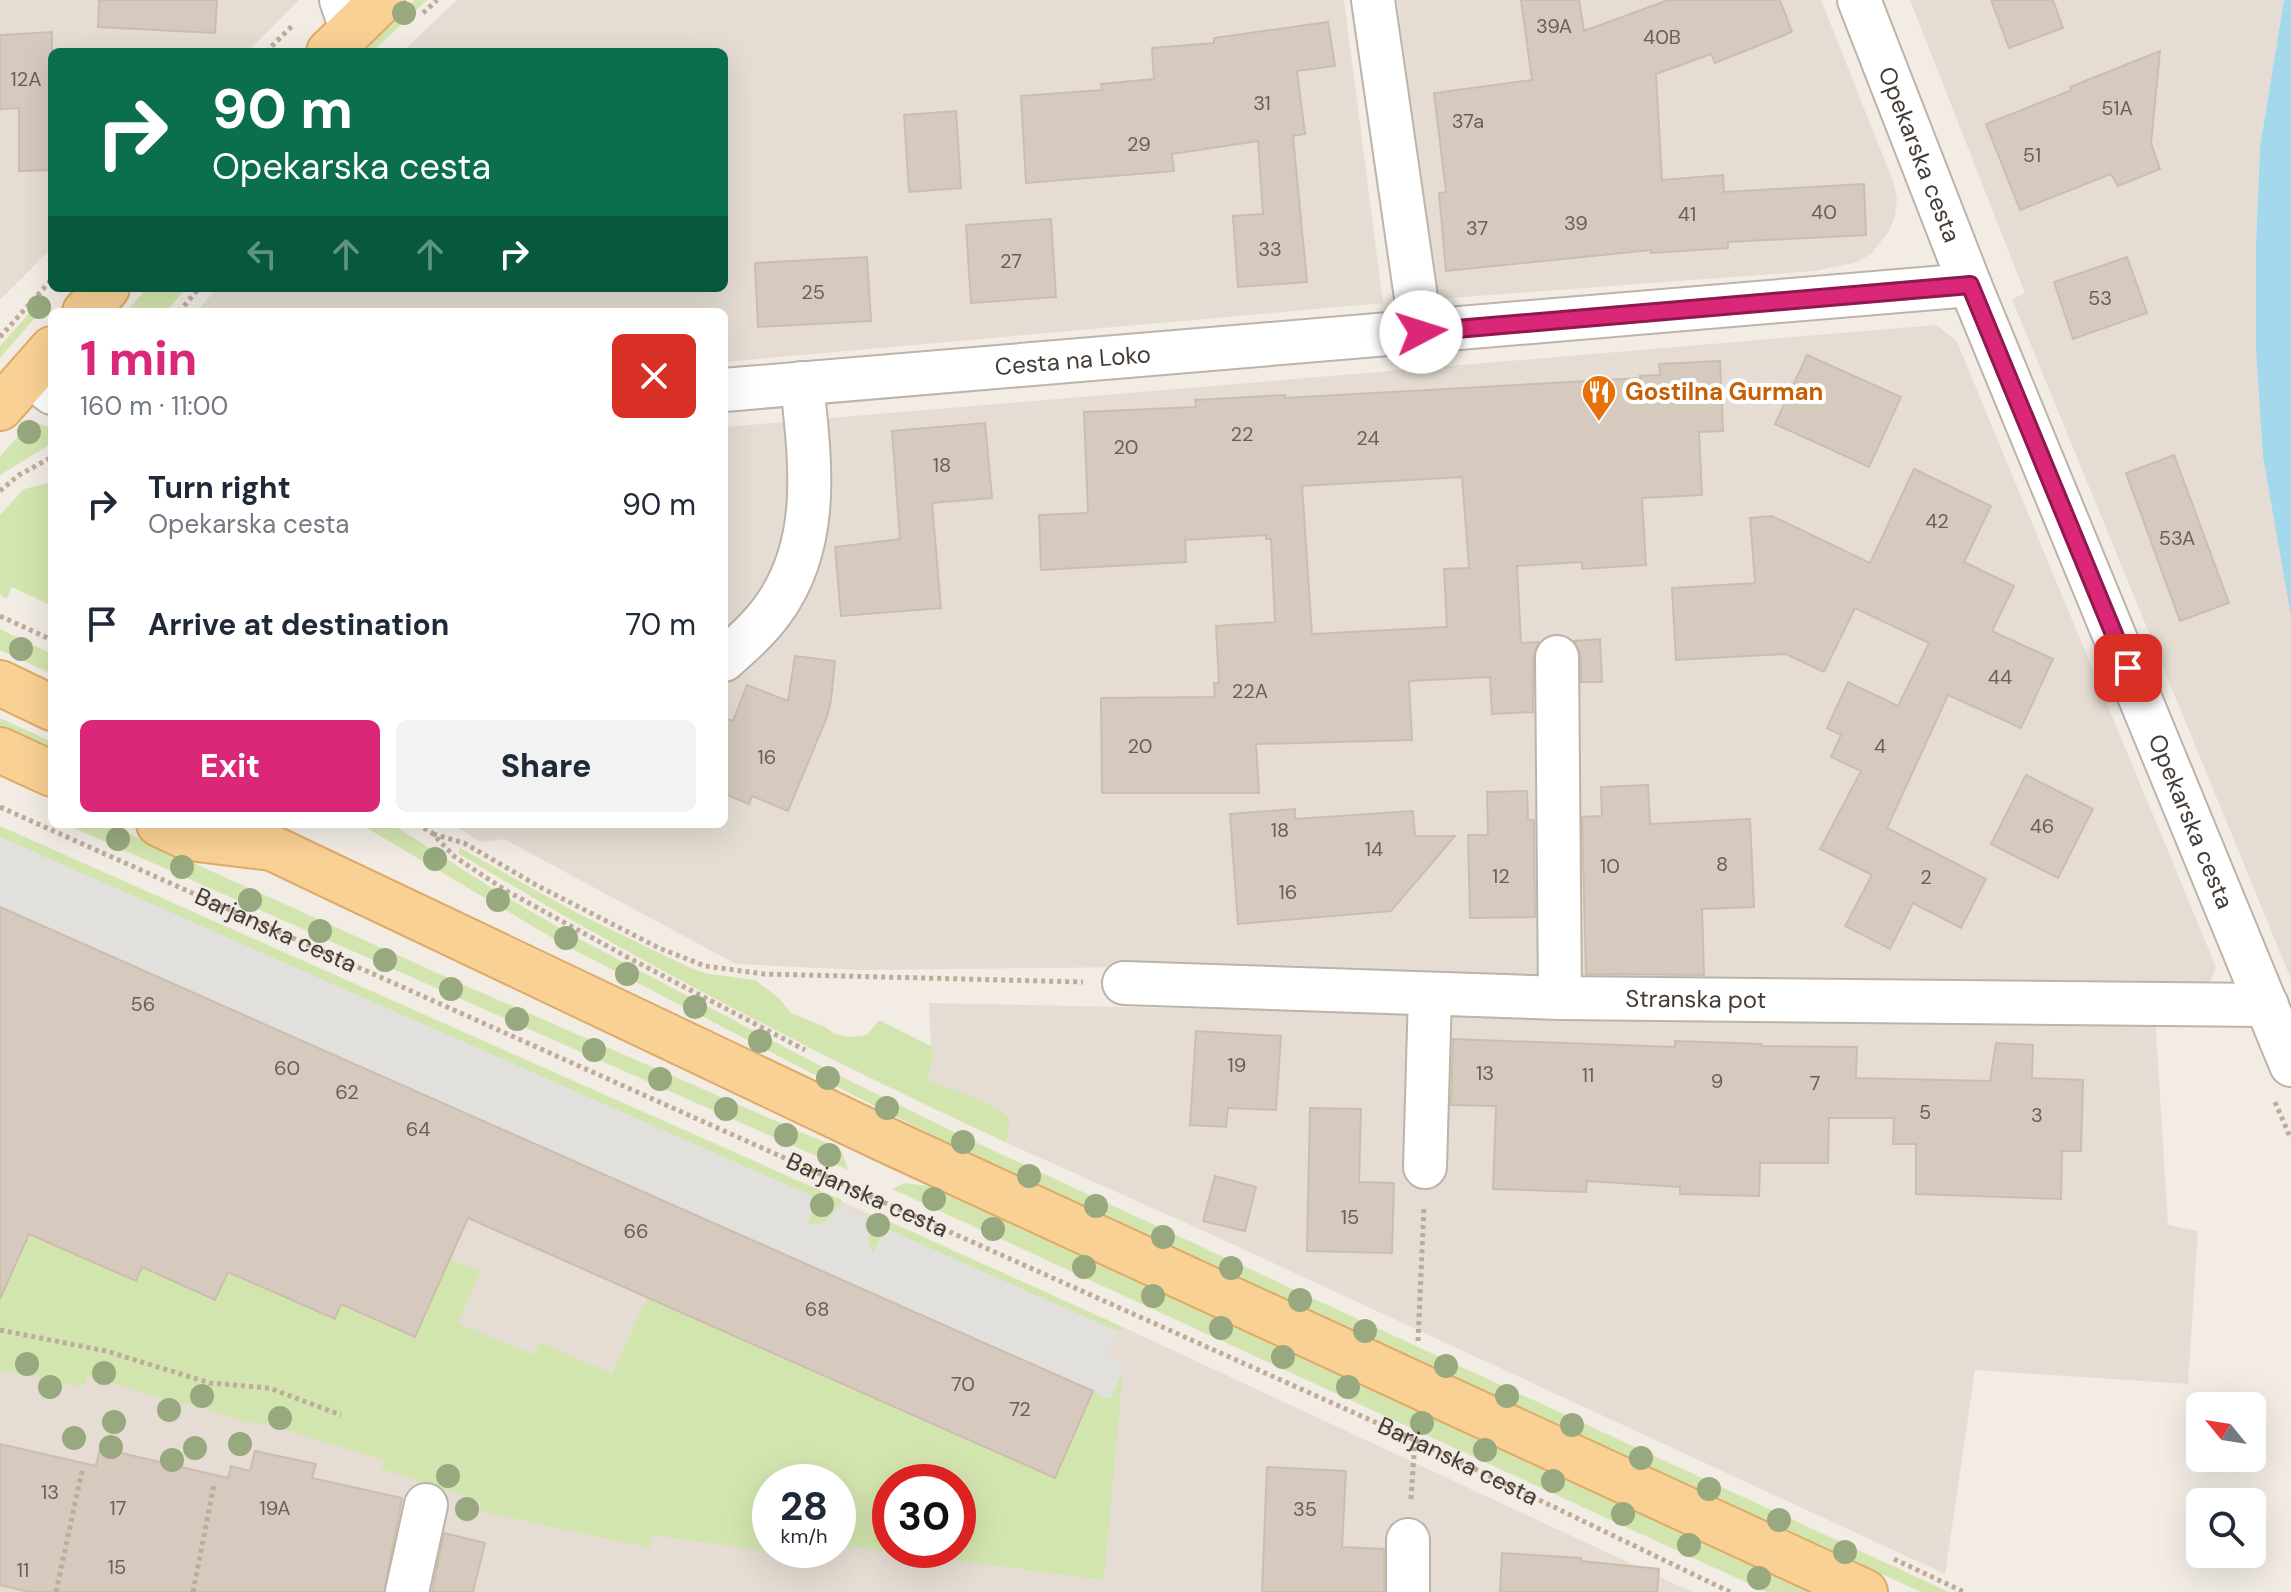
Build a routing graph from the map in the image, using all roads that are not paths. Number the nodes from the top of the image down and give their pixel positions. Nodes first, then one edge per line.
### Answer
1 (382, 0) edge
2 (1373, 0) edge
3 (1859, 0) edge
4 (340, 27) edge
5 (1970, 285) junction
6 (103, 292) edge
7 (89, 308) edge
8 (1421, 332) junction
9 (44, 372) edge
10 (802, 383) junction
11 (728, 390) edge
12 (0, 408) edge
13 (728, 656) edge
14 (1557, 657) dead end
15 (0, 683) edge
16 (48, 706) edge
17 (0, 750) edge
18 (48, 772) edge
19 (168, 828) edge
20 (261, 836) edge
21 (1124, 983) road end
22 (1430, 994) junction
23 (1560, 998) junction
24 (2267, 1005) junction
25 (2291, 1065) edge
26 (1425, 1167) road end
27 (426, 1505) dead end
28 (1408, 1540) road end
29 (407, 1592) edge
30 (1408, 1592) edge
31 (1865, 1592) edge

1 - 4 main road
2 - 8 street
3 - 5 street, Opekarska cesta
5 - 8 street, Cesta na Loko
5 - 24 street, Opekarska cesta
6 - 7 main road
8 - 10 street, Cesta na Loko
9 - 12 main road
10 - 11 street, Cesta na Loko
10 - 13 street
14 - 23 street
15 - 16 main road
17 - 18 main road
19 - 20 main road
20 - 31 main road
21 - 22 street, Stranska pot
22 - 23 street, Stranska pot
22 - 26 street
23 - 24 street, Stranska pot
24 - 25 street, Opekarska cesta
27 - 29 street
28 - 30 street

